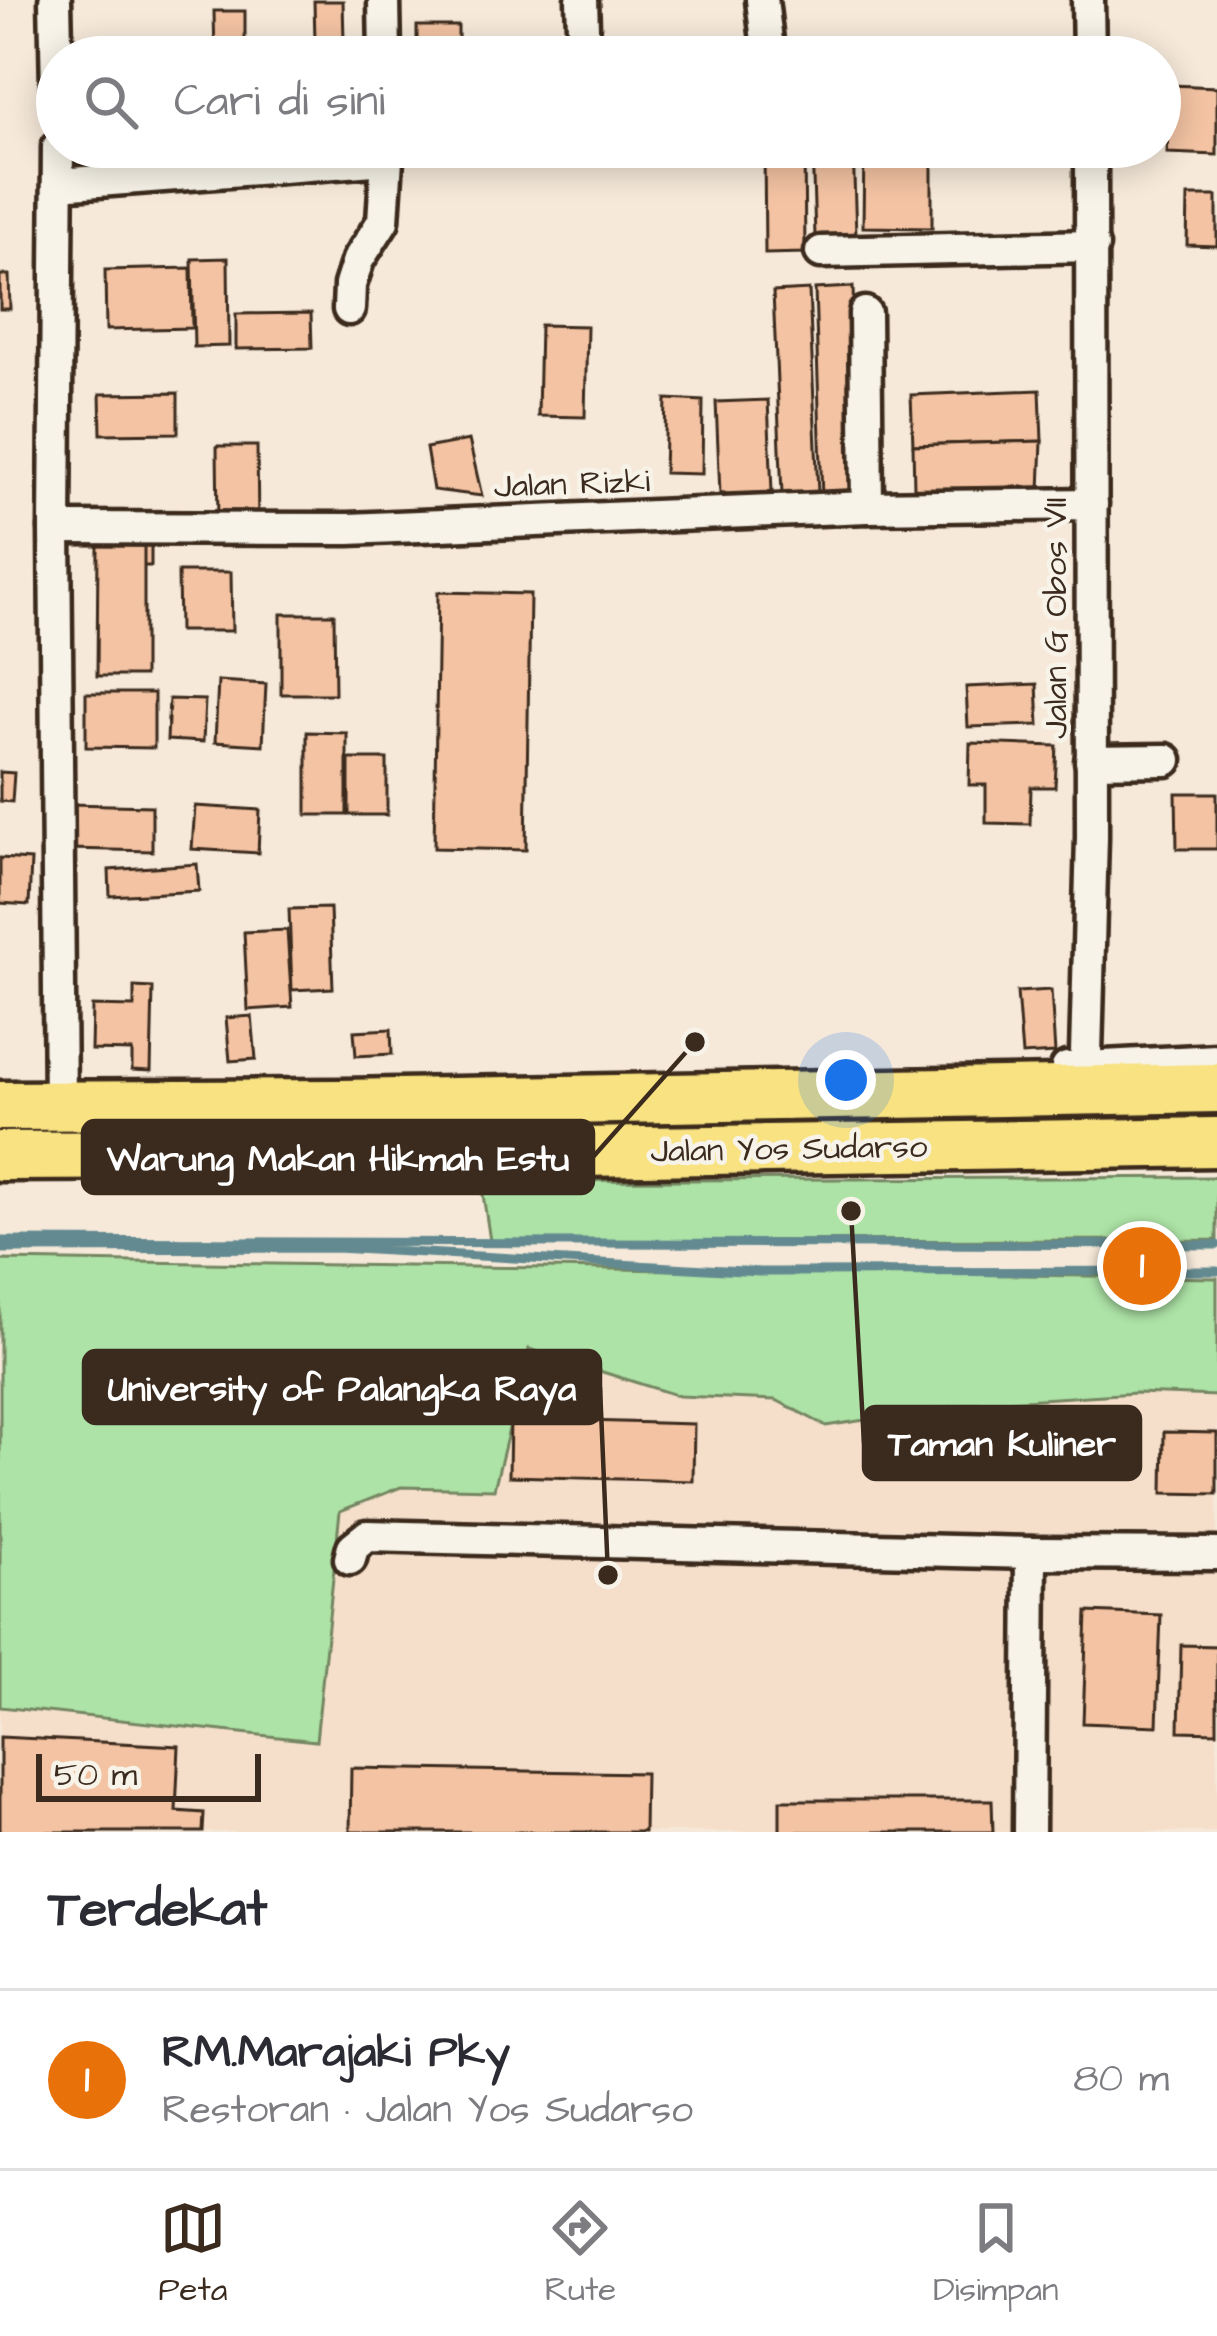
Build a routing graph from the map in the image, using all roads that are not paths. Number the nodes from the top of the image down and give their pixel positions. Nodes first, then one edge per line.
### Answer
1 (55, 0) edge
2 (384, 0) edge
3 (582, 0) edge
4 (762, 0) edge
5 (1088, 0) edge
6 (56, 36) edge
7 (385, 36) edge
8 (583, 36) edge
9 (766, 36) edge
10 (1089, 36) edge
11 (59, 168) edge
12 (228, 168) edge
13 (386, 168) edge
14 (1091, 168) edge
15 (59, 184) junction
16 (1093, 246) junction
17 (820, 252) dead end
18 (349, 309) dead end
19 (865, 313) dead end
20 (1092, 505) junction
21 (867, 507) junction
22 (55, 528) junction
23 (1166, 760) dead end
24 (1091, 761) junction
25 (1217, 1060) edge
26 (1217, 1088) edge
27 (1085, 1090) junction
28 (452, 1102) junction
29 (342, 1104) junction
30 (0, 1106) edge
31 (60, 1106) junction
32 (1217, 1142) edge
33 (451, 1154) junction
34 (0, 1156) edge
35 (1031, 1553) junction
36 (1217, 1553) edge
37 (350, 1559) dead end
38 (1029, 1832) edge

1 - 6 street
2 - 7 street
3 - 8 street
4 - 9 street
5 - 10 street
11 - 15 street
12 - 15 street
13 - 18 street
14 - 16 street, Jalan G Obos VII
15 - 22 street
16 - 17 street
16 - 20 street, Jalan G Obos VII
19 - 21 street
20 - 21 street, Jalan Rizki
20 - 24 street, Jalan G Obos VII
21 - 22 street, Jalan Rizki
22 - 31 street
23 - 24 street
24 - 27 street, Jalan G Obos VII
25 - 29 street
26 - 27 main road, Jalan Yos Sudarso
27 - 28 main road, Jalan Yos Sudarso
28 - 29 main road, Jalan Yos Sudarso
28 - 33 main road
29 - 31 main road, Jalan Yos Sudarso
30 - 31 main road, Jalan Yos Sudarso
32 - 33 main road, Jalan Yos Sudarso
33 - 34 main road, Jalan Yos Sudarso
35 - 36 street
35 - 37 street
35 - 38 street

